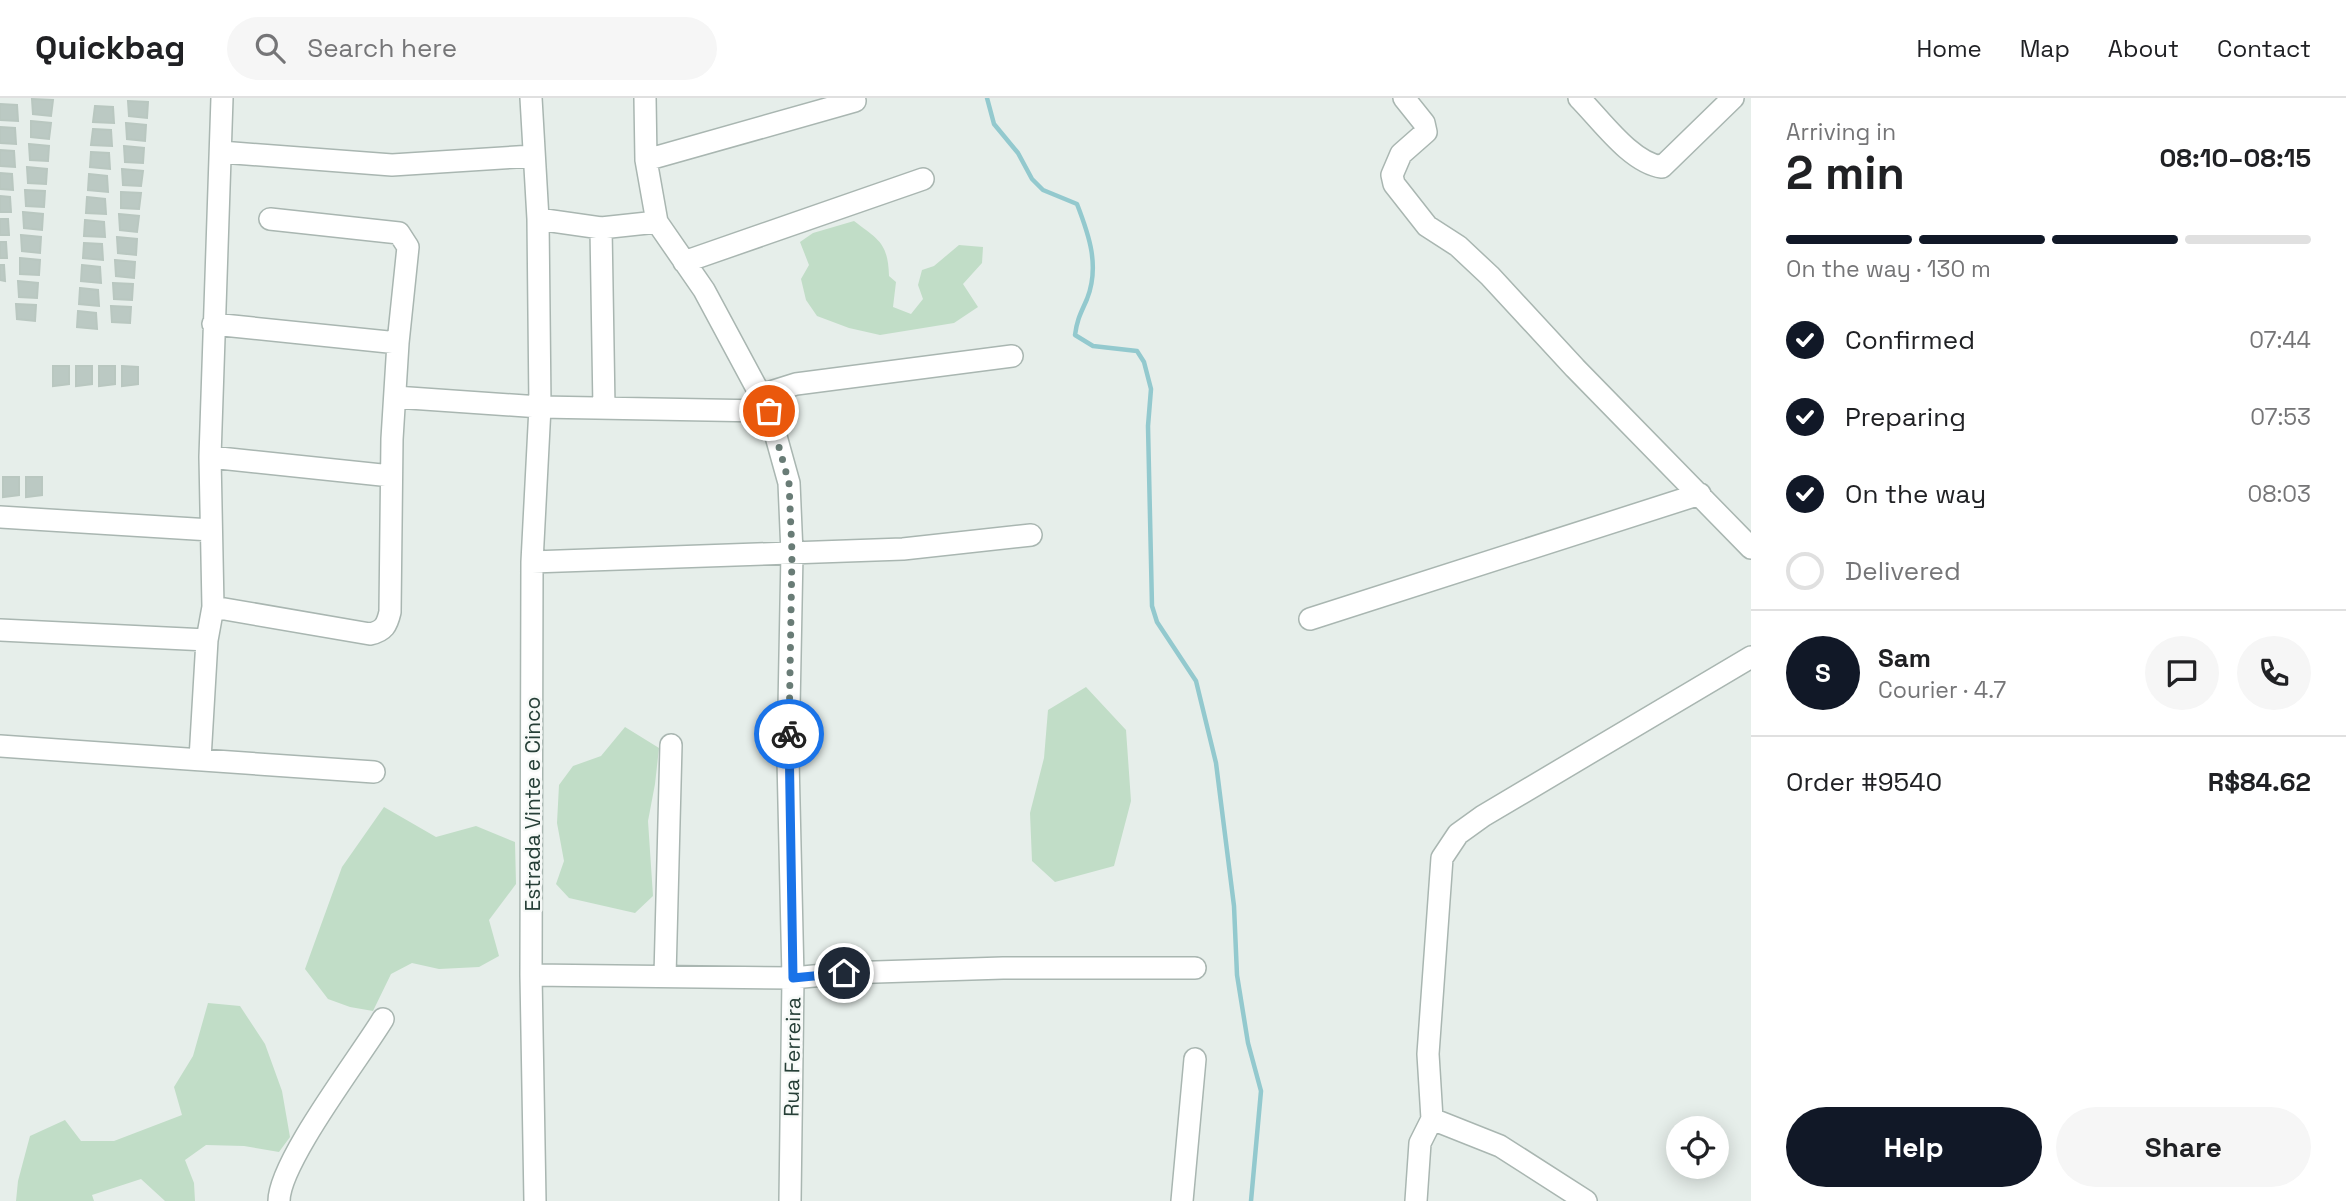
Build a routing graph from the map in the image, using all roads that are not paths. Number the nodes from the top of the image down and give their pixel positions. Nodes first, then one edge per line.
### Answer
1 (222, 98) edge
2 (531, 98) edge
3 (645, 98) edge
4 (1404, 98) edge
5 (1579, 98) edge
6 (1733, 98) edge
7 (855, 101) dead end
8 (221, 152) junction
9 (533, 156) junction
10 (646, 160) junction
11 (923, 179) dead end
12 (270, 219) dead end
13 (538, 219) junction
14 (657, 222) junction
15 (601, 228) junction
16 (684, 262) junction
17 (213, 324) junction
18 (398, 343) junction
19 (1012, 356) dead end
20 (395, 397) junction
21 (765, 403) junction
22 (540, 407) junction
23 (604, 408) junction
24 (210, 457) junction
25 (391, 476) junction
26 (1700, 495) junction
27 (0, 517) edge
28 (211, 530) junction
29 (1031, 535) dead end
30 (1751, 548) edge
31 (792, 553) junction
32 (532, 562) junction
33 (213, 607) junction
34 (1310, 619) dead end
35 (0, 630) edge
36 (207, 640) junction
37 (1751, 657) edge
38 (671, 745) dead end
39 (0, 746) edge
40 (200, 759) junction
41 (374, 772) dead end
42 (1195, 968) dead end
43 (531, 975) junction
44 (665, 976) junction
45 (793, 978) junction
46 (383, 1019) dead end
47 (1195, 1059) dead end
48 (1432, 1119) junction
49 (279, 1201) edge
50 (535, 1201) edge
51 (790, 1201) edge
52 (1182, 1201) edge
53 (1416, 1201) edge
54 (1586, 1201) edge

1 - 8 street
2 - 9 street, Estrada Vinte e Cinco
3 - 10 street
4 - 26 street
5 - 6 street
7 - 10 street
8 - 9 street
8 - 17 street
9 - 13 street, Estrada Vinte e Cinco
10 - 14 street
11 - 16 street
12 - 18 street
13 - 15 street
13 - 22 street, Estrada Vinte e Cinco
14 - 15 street
14 - 16 street, Rua Ferreira
15 - 23 street
16 - 21 street, Rua Ferreira
17 - 18 street
17 - 24 street
18 - 20 street
19 - 21 street
20 - 22 street
20 - 25 street
21 - 23 street
21 - 31 street, Rua Ferreira
22 - 23 street
22 - 32 street, Estrada Vinte e Cinco
24 - 25 street
24 - 28 street
25 - 33 street
26 - 30 street
26 - 34 street
27 - 28 street
28 - 33 street
29 - 31 street
31 - 32 street
31 - 45 street, Rua Ferreira
32 - 43 street, Estrada Vinte e Cinco
33 - 36 street
35 - 36 street
36 - 40 street
37 - 48 street
38 - 44 street
39 - 40 street
40 - 41 street
42 - 45 street
43 - 44 street
43 - 50 street, Estrada Vinte e Cinco
44 - 45 street
45 - 51 street, Rua Ferreira
46 - 49 street
47 - 52 street
48 - 53 street
48 - 54 street

